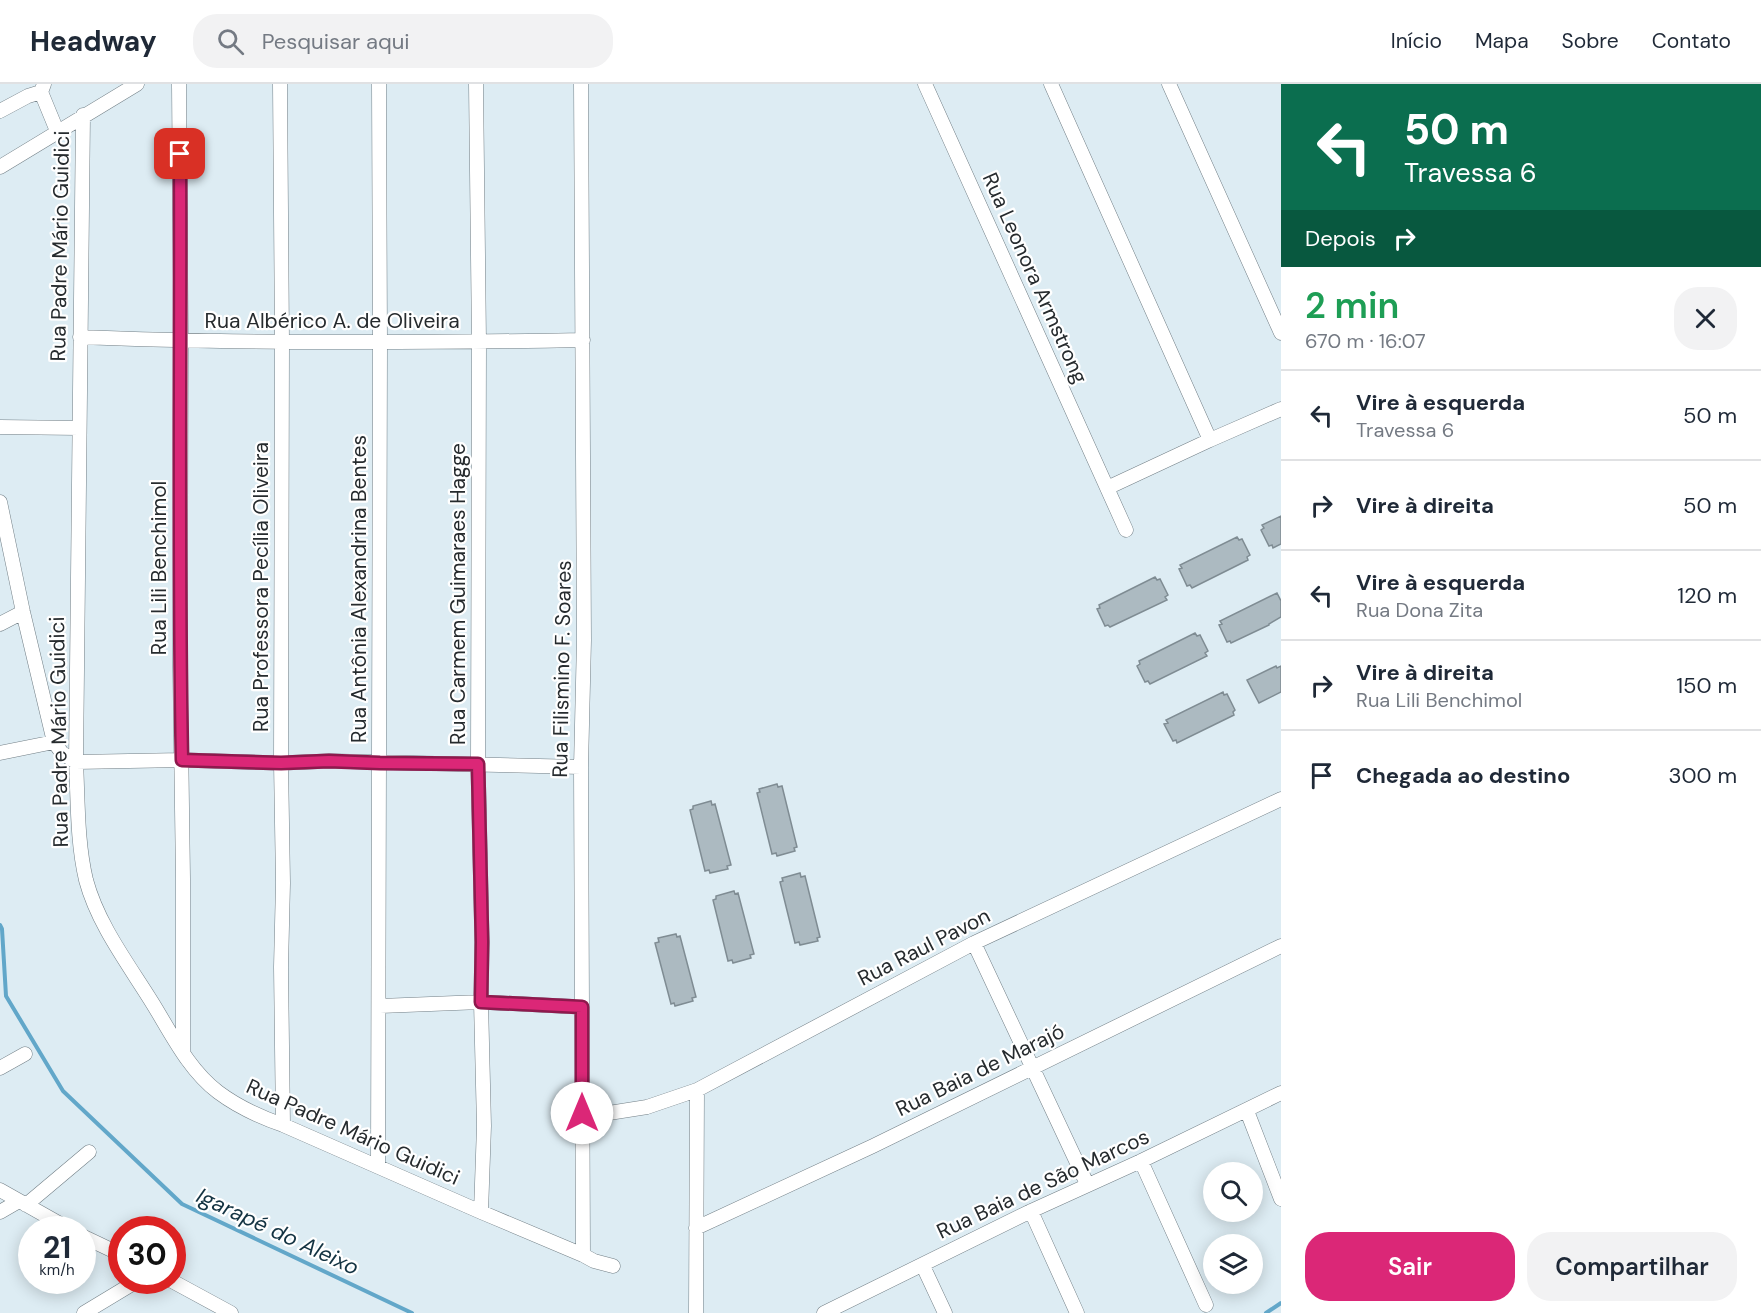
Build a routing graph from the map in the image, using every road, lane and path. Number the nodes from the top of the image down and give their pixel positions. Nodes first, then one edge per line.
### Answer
1 (136, 84) edge
2 (179, 84) edge
3 (280, 84) edge
4 (378, 84) edge
5 (476, 84) edge
6 (581, 84) edge
7 (925, 84) edge
8 (1051, 84) edge
9 (1169, 84) edge
10 (43, 88) edge
11 (0, 111) edge
12 (82, 115) junction
13 (57, 131) junction
14 (0, 167) edge
15 (1281, 333) edge
16 (80, 337) junction
17 (583, 340) junction
18 (181, 341) junction
19 (282, 342) junction
20 (479, 342) junction
21 (380, 344) junction
22 (1281, 409) edge
23 (0, 427) edge
24 (79, 428) junction
25 (1210, 440) junction
26 (1107, 488) junction
27 (0, 502) edge
28 (2, 520) edge
29 (1125, 530) dead end
30 (22, 612) junction
31 (0, 624) edge
32 (54, 742) junction
33 (0, 753) edge
34 (182, 760) junction
35 (76, 762) junction
36 (281, 763) junction
37 (380, 763) junction
38 (478, 764) junction
39 (581, 767) junction
40 (1281, 799) edge
41 (974, 944) junction
42 (1281, 946) edge
43 (481, 1002) junction
44 (380, 1005) junction
45 (582, 1007) junction
46 (183, 1052) junction
47 (25, 1054) dead end
48 (0, 1068) edge
49 (1033, 1068) junction
50 (697, 1090) junction
51 (1281, 1093) edge
52 (1246, 1111) junction
53 (582, 1113) junction
54 (283, 1125) junction
55 (89, 1152) dead end
56 (1141, 1161) junction
57 (378, 1166) junction
58 (1087, 1185) junction
59 (0, 1190) edge
60 (1281, 1198) edge
61 (22, 1203) junction
62 (1031, 1211) junction
63 (0, 1212) edge
64 (481, 1212) junction
65 (46, 1216) edge
66 (696, 1228) junction
67 (583, 1255) junction
68 (613, 1266) dead end
69 (923, 1266) junction
70 (186, 1289) edge
71 (115, 1294) edge
72 (1206, 1305) dead end
73 (84, 1313) edge
74 (231, 1313) edge
75 (696, 1313) edge
76 (824, 1313) edge
77 (945, 1313) edge
78 (1077, 1313) edge

1 - 12 street
2 - 18 street, Rua Lili Benchimol
3 - 19 street, Rua Professora Pecília Oliveira
4 - 21 street, Rua Antônia Alexandrina Bentes
5 - 20 street, Rua Carmem Guimaraes Hagge
6 - 17 street, Rua Filismino F. Soares
7 - 26 street, Rua Leonora Armstrong
8 - 25 street
9 - 15 street
10 - 11 street
10 - 13 street
12 - 13 street
12 - 16 street, Rua Padre Mário Guidici
13 - 14 street
16 - 18 street, Rua Albérico A. de Oliveira
16 - 24 street, Rua Padre Mário Guidici
17 - 20 street, Rua Albérico A. de Oliveira
17 - 39 street, Rua Filismino F. Soares
18 - 19 street, Rua Albérico A. de Oliveira
18 - 34 street, Rua Lili Benchimol
19 - 21 street, Rua Albérico A. de Oliveira
19 - 36 street, Rua Professora Pecília Oliveira
20 - 21 street, Rua Albérico A. de Oliveira
20 - 38 street, Rua Carmem Guimaraes Hagge
21 - 37 street, Rua Antônia Alexandrina Bentes
22 - 25 street
23 - 24 street
24 - 35 street, Rua Padre Mário Guidici
25 - 26 street
26 - 29 street, Rua Leonora Armstrong
27 - 28 street
28 - 30 street
30 - 31 street
30 - 32 street
32 - 33 street
32 - 35 street
34 - 35 street
34 - 36 street
34 - 46 street, Rua Lili Benchimol
35 - 46 street, Rua Padre Mário Guidici
36 - 37 street
36 - 54 street, Rua Professora Pecília Oliveira
37 - 38 street
37 - 44 street, Rua Antônia Alexandrina Bentes
38 - 39 street
38 - 43 street, Rua Carmem Guimaraes Hagge
39 - 45 street, Rua Filismino F. Soares
40 - 41 street, Rua Raul Pavon
41 - 49 street
41 - 50 street, Rua Raul Pavon
42 - 49 street, Rua Baia de Marajó
43 - 44 street
43 - 45 street
43 - 64 street, Rua Carmem Guimaraes Hagge
44 - 57 street, Rua Antônia Alexandrina Bentes
45 - 53 street, Rua Filismino F. Soares
46 - 54 street, Rua Padre Mário Guidici
47 - 48 street
49 - 58 street
49 - 66 street, Rua Baia de Marajó
50 - 53 street, Rua Raul Pavon
50 - 66 street
51 - 52 street, Rua Baia de São Marcos
52 - 56 street, Rua Baia de São Marcos
52 - 60 street
53 - 67 street, Rua Filismino F. Soares
54 - 57 street, Rua Padre Mário Guidici
55 - 61 street
56 - 58 street, Rua Baia de São Marcos
56 - 72 street
57 - 64 street, Rua Padre Mário Guidici
58 - 62 street, Rua Baia de São Marcos
59 - 61 street
61 - 63 street
61 - 65 street
62 - 69 street, Rua Baia de São Marcos
62 - 78 street
64 - 67 street, Rua Padre Mário Guidici
66 - 75 street
67 - 68 street, Rua Padre Mário Guidici
69 - 76 street, Rua Baia de São Marcos
69 - 77 street
70 - 74 street
71 - 73 street

